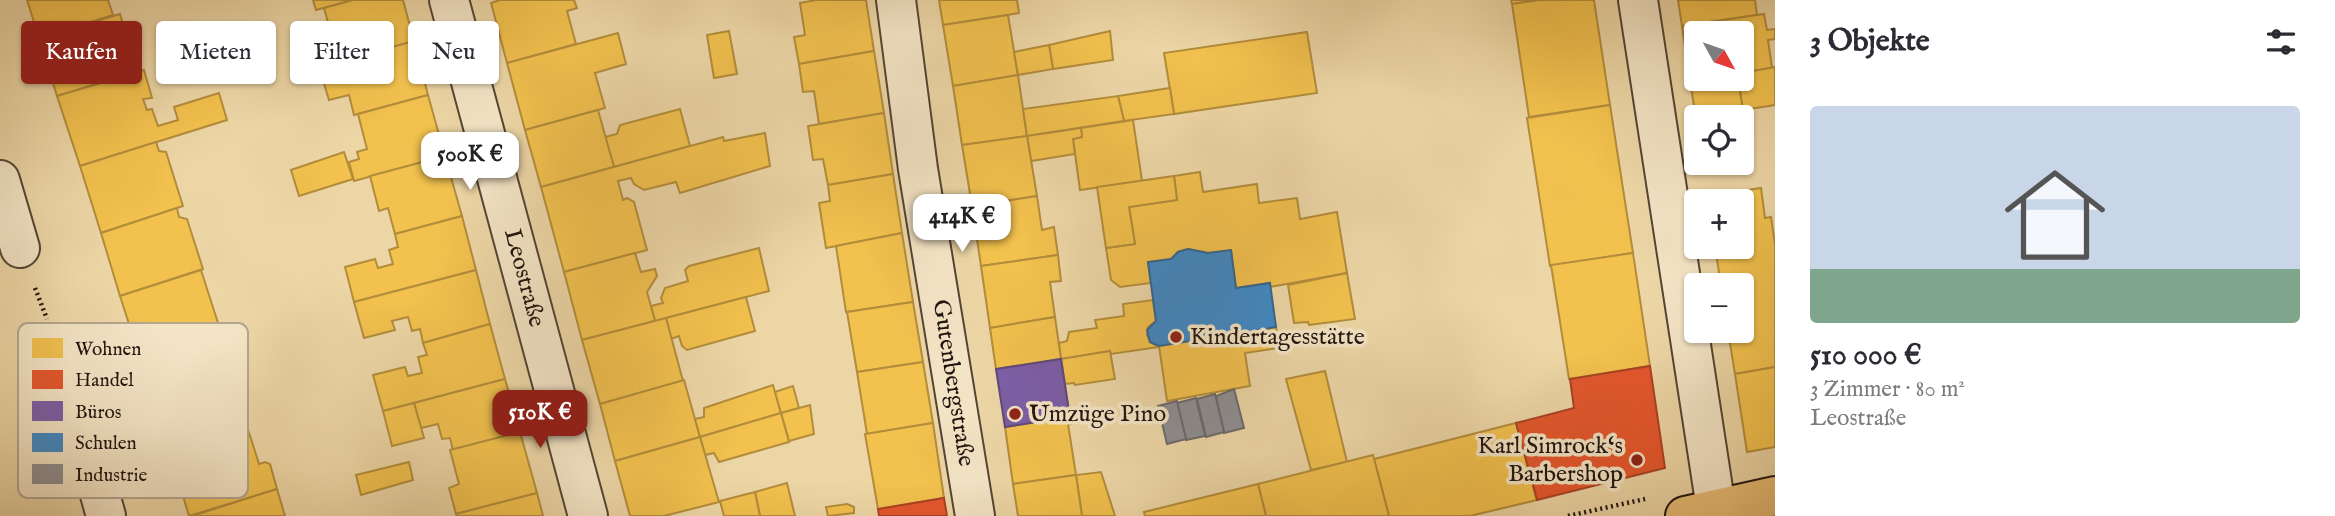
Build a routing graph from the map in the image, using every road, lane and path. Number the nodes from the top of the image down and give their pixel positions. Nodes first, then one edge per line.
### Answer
1 (449, 0) edge
2 (896, 0) edge
3 (1638, 0) edge
4 (0, 180) edge
5 (20, 247) joint
6 (48, 323) edge
7 (1775, 496) edge
8 (101, 498) edge
9 (1701, 512) edge
10 (106, 516) edge
11 (588, 516) edge
12 (975, 516) edge

1 - 11 street, Leostraße
2 - 12 street, Gutenbergstraße
3 - 9 street
4 - 5 street
5 - 6 path
7 - 9 main road
8 - 10 street

